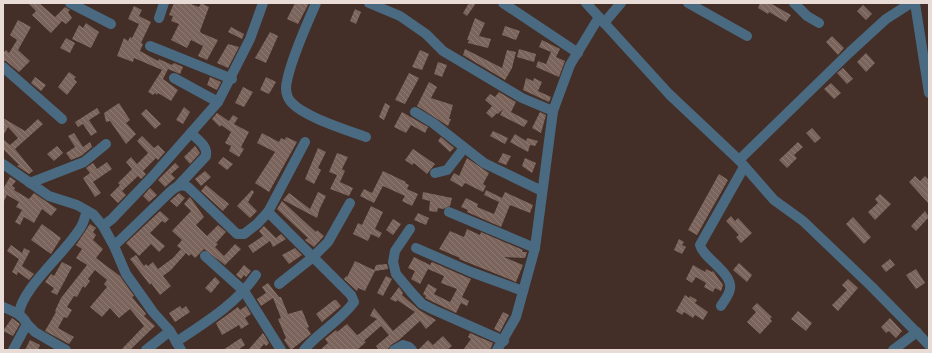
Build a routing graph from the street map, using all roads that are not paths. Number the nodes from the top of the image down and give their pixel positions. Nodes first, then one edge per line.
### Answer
1 (70, 3) edge
2 (164, 3) edge
3 (263, 3) edge
4 (316, 3) edge
5 (369, 3) edge
6 (503, 3) edge
7 (586, 3) edge
8 (621, 3) edge
9 (688, 3) edge
10 (794, 3) edge
11 (911, 3) edge
12 (915, 3) edge
13 (159, 18) dead end
14 (602, 20) junction
15 (819, 23) dead end
16 (110, 24) dead end
17 (747, 36) dead end
18 (150, 46) dead end
19 (578, 53) junction
20 (3, 67) edge
21 (174, 78) dead end
22 (232, 79) junction
23 (929, 93) edge
24 (218, 102) junction
25 (553, 111) junction
26 (415, 112) dead end
27 (62, 119) dead end
28 (191, 133) junction
29 (366, 137) dead end
30 (305, 142) dead end
31 (106, 144) dead end
32 (464, 148) junction
33 (742, 163) junction
34 (3, 164) edge
35 (435, 173) dead end
36 (30, 183) junction
37 (178, 186) junction
38 (542, 191) junction
39 (350, 203) dead end
40 (87, 211) junction
41 (268, 212) junction
42 (449, 212) dead end
43 (103, 226) junction
44 (410, 229) dead end
45 (114, 246) junction
46 (416, 248) dead end
47 (535, 248) junction
48 (204, 256) dead end
49 (313, 257) junction
50 (256, 275) dead end
51 (280, 284) dead end
52 (523, 291) junction
53 (244, 292) junction
54 (721, 306) dead end
55 (3, 307) edge
56 (19, 314) junction
57 (27, 324) junction
58 (170, 331) junction
59 (917, 332) junction
60 (504, 341) junction
61 (929, 344) edge
62 (179, 346) edge
63 (308, 348) edge
64 (13, 350) edge
65 (66, 350) edge
66 (146, 350) edge
67 (281, 350) edge
68 (394, 350) edge
69 (412, 350) edge
70 (497, 350) edge
71 (893, 350) edge

1 - 16 street
2 - 13 street
3 - 22 street
4 - 29 street
5 - 25 street
6 - 19 street
7 - 14 street
8 - 14 street
9 - 17 street
10 - 15 street
11 - 33 street
12 - 23 street
14 - 19 street
14 - 33 street
18 - 22 street
19 - 25 street
20 - 27 street
21 - 24 street
22 - 24 street
24 - 28 street
25 - 38 street
26 - 32 street
28 - 37 street
28 - 43 street
30 - 41 street
31 - 36 street
32 - 35 street
32 - 38 street
33 - 54 street
33 - 59 street
34 - 36 street
36 - 40 street
37 - 41 street
37 - 45 street
38 - 47 street
39 - 49 street
40 - 43 street
40 - 56 street
41 - 49 street
42 - 47 street
43 - 45 street
44 - 60 street
45 - 58 street
46 - 52 street
47 - 52 street
48 - 53 street
49 - 51 street
49 - 63 street
50 - 53 street
52 - 60 street
53 - 62 street
53 - 67 street
55 - 56 street
56 - 57 street
57 - 64 street
57 - 65 street
58 - 62 street
58 - 66 street
59 - 61 street
59 - 71 street
60 - 70 street
68 - 69 street

